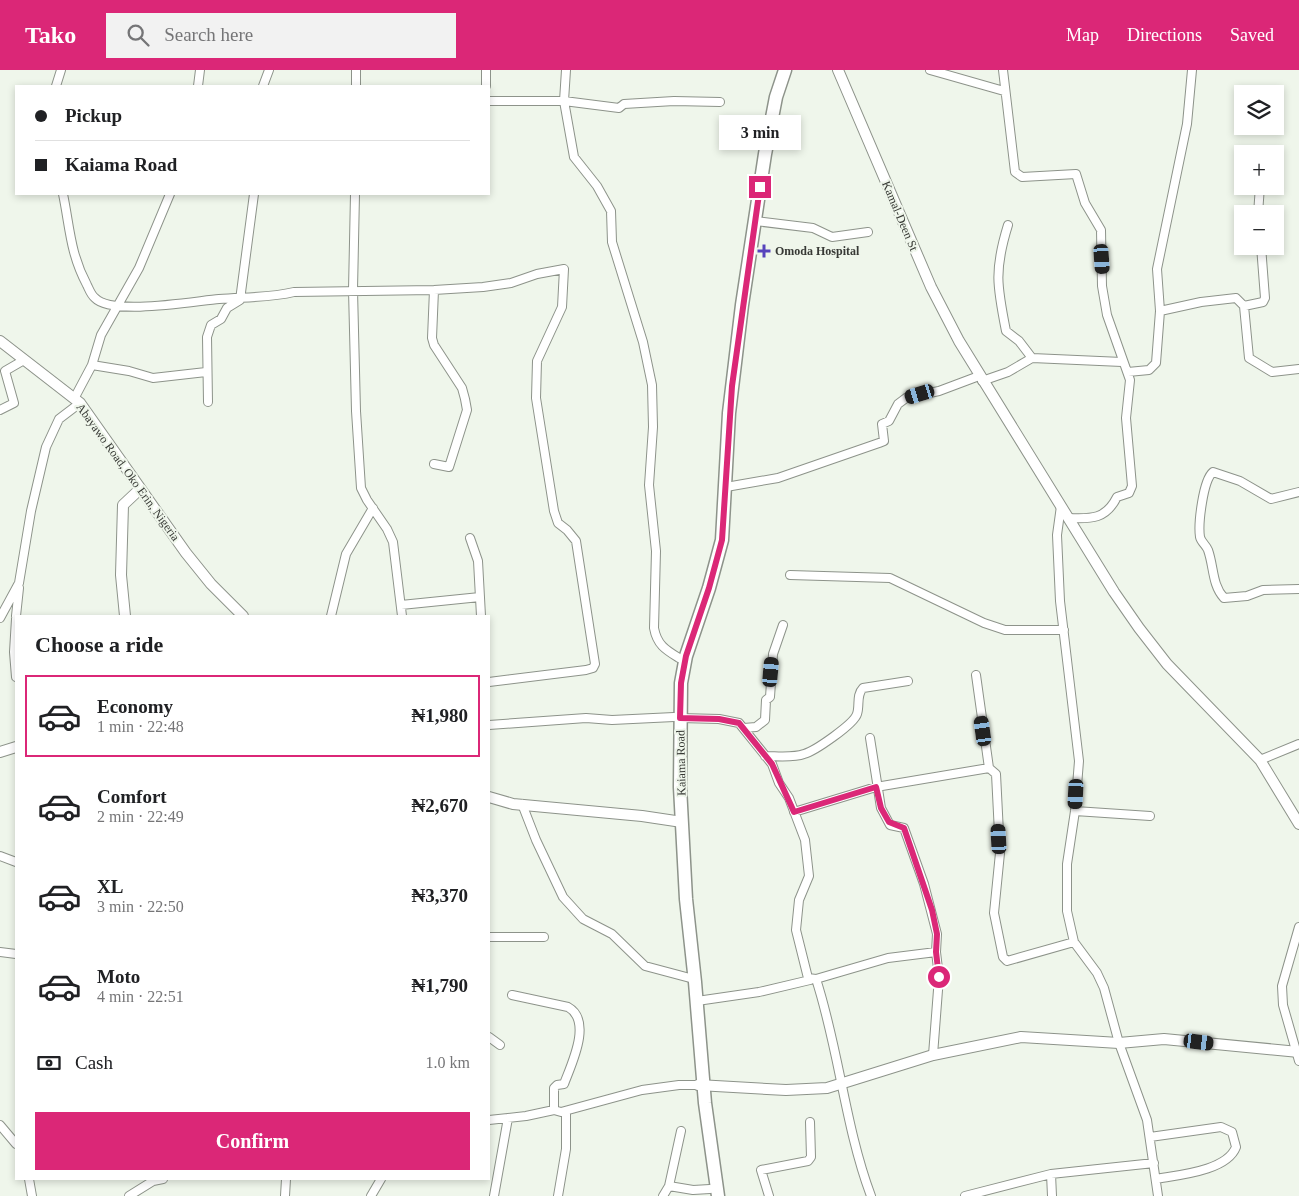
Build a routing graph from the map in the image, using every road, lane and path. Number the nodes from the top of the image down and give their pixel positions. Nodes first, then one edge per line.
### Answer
1 (61, 70) edge
2 (200, 70) edge
3 (269, 70) edge
4 (356, 70) edge
5 (486, 70) edge
6 (566, 70) edge
7 (779, 70) edge
8 (785, 70) edge
9 (838, 70) edge
10 (930, 70) edge
11 (1003, 70) edge
12 (1192, 70) edge
13 (56, 85) edge
14 (198, 85) edge
15 (263, 85) edge
16 (356, 85) edge
17 (486, 85) edge
18 (1004, 91) junction
19 (490, 101) edge
20 (564, 101) junction
21 (720, 102) dead end
22 (63, 195) edge
23 (170, 195) edge
24 (254, 195) edge
25 (355, 195) edge
26 (755, 221) junction
27 (1008, 226) dead end
28 (868, 232) dead end
29 (1262, 255) edge
30 (352, 290) junction
31 (434, 290) junction
32 (240, 300) junction
33 (119, 306) junction
34 (1244, 306) junction
35 (1160, 311) junction
36 (0, 341) edge
37 (1032, 358) junction
38 (24, 360) junction
39 (1122, 362) junction
40 (92, 366) junction
41 (1299, 369) edge
42 (206, 372) junction
43 (1128, 372) junction
44 (980, 378) junction
45 (77, 400) junction
46 (208, 402) dead end
47 (0, 410) edge
48 (434, 464) dead end
49 (726, 487) junction
50 (140, 489) junction
51 (1299, 492) edge
52 (1061, 506) junction
53 (373, 508) junction
54 (1069, 518) junction
55 (470, 538) dead end
56 (790, 575) dead end
57 (19, 583) junction
58 (1299, 589) edge
59 (480, 597) junction
60 (401, 605) junction
61 (16, 615) edge
62 (125, 615) edge
63 (242, 615) edge
64 (331, 615) edge
65 (402, 615) edge
66 (480, 615) edge
67 (0, 618) edge
68 (784, 625) dead end
69 (1064, 630) junction
70 (15, 635) edge
71 (679, 658) junction
72 (15, 664) edge
73 (976, 675) dead end
74 (908, 681) dead end
75 (490, 682) edge
76 (677, 718) junction
77 (490, 725) edge
78 (744, 728) junction
79 (870, 738) dead end
80 (1299, 744) edge
81 (15, 747) edge
82 (0, 752) edge
83 (765, 756) junction
84 (1260, 760) junction
85 (988, 768) junction
86 (876, 787) junction
87 (490, 797) edge
88 (522, 804) junction
89 (1076, 811) junction
90 (794, 812) junction
91 (1150, 816) dead end
92 (679, 818) junction
93 (1299, 824) edge
94 (0, 856) edge
95 (15, 862) edge
96 (1299, 927) edge
97 (490, 937) edge
98 (544, 937) dead end
99 (1074, 942) junction
100 (0, 952) edge
101 (936, 952) junction
102 (15, 954) edge
103 (690, 978) junction
104 (813, 979) junction
105 (512, 995) dead end
106 (697, 1001) junction
107 (490, 1038) edge
108 (1119, 1043) junction
109 (500, 1045) dead end
110 (933, 1055) junction
111 (1298, 1055) edge
112 (841, 1084) junction
113 (700, 1085) junction
114 (554, 1110) junction
115 (566, 1111) junction
116 (508, 1118) junction
117 (490, 1120) edge
118 (810, 1122) dead end
119 (0, 1125) edge
120 (681, 1131) dead end
121 (1150, 1137) junction
122 (15, 1143) edge
123 (1154, 1163) junction
124 (1051, 1174) junction
125 (1156, 1179) junction
126 (29, 1180) edge
127 (151, 1180) edge
128 (286, 1180) edge
129 (380, 1180) edge
130 (669, 1186) junction
131 (713, 1194) edge
132 (32, 1196) edge
133 (129, 1196) edge
134 (284, 1196) edge
135 (371, 1196) edge
136 (494, 1196) edge
137 (558, 1196) edge
138 (663, 1196) edge
139 (768, 1196) edge
140 (871, 1196) edge
141 (965, 1196) edge
142 (1052, 1196) edge
143 (1158, 1196) edge

1 - 13 street
2 - 14 street
3 - 15 street
4 - 16 street
5 - 17 street
6 - 20 street
7 - 71 highway, Kaiama Road
8 - 26 highway, Kaiama Road
9 - 44 street, Kamal-Deen St
10 - 18 street
11 - 18 street
12 - 35 street
18 - 39 street
19 - 20 street
20 - 21 street
20 - 71 street
22 - 33 street
23 - 33 street
24 - 32 street
25 - 30 street
26 - 28 street
26 - 49 highway, Kaiama Road
27 - 37 street
29 - 34 street
30 - 31 street
30 - 32 street
30 - 53 street
31 - 48 street
31 - 75 street
32 - 33 street
32 - 42 street
33 - 40 street
34 - 35 street
34 - 41 street
35 - 43 street
36 - 38 street, Abayawo Road, Oko Erin, Nigeria
37 - 39 street
37 - 44 street
38 - 45 street, Abayawo Road, Oko Erin, Nigeria
38 - 47 street
39 - 43 street
40 - 42 street
40 - 45 street
42 - 46 street
43 - 54 street
44 - 49 street
44 - 52 street, Kamal-Deen St
45 - 50 street, Abayawo Road, Oko Erin, Nigeria
45 - 57 street
49 - 76 highway, Kaiama Road
50 - 62 street
50 - 63 street, Abayawo Road, Oko Erin, Nigeria
51 - 58 street
52 - 54 street, Kamal-Deen St
52 - 69 street
53 - 60 street
53 - 64 street
54 - 84 street, Kamal-Deen St
55 - 59 street
56 - 69 street
57 - 61 street
57 - 67 street
59 - 60 street
59 - 66 street
60 - 65 street
68 - 78 street
69 - 89 street
70 - 72 street
71 - 76 highway, Kaiama Road
73 - 85 street
74 - 83 street
76 - 77 street
76 - 78 street
76 - 92 highway, Kaiama Road
78 - 83 street
79 - 86 street
80 - 84 street
81 - 82 street
83 - 90 street
84 - 93 street, Kamal-Deen St
85 - 86 street
85 - 99 street
86 - 90 street
86 - 101 street
87 - 88 street
88 - 92 street
88 - 103 street
89 - 91 street
89 - 99 street
90 - 104 street
92 - 103 highway, Kaiama Road
92 - 106 highway, Kaiama Road
94 - 95 street
96 - 111 street
97 - 98 street
99 - 108 street
100 - 102 street
101 - 104 street
101 - 110 street
103 - 113 highway, Kaiama Road
104 - 106 street
104 - 112 street
105 - 114 street
106 - 113 highway, Kaiama Road
107 - 109 street
108 - 110 street
108 - 111 street
108 - 121 street
110 - 112 street
112 - 113 street
112 - 140 street
113 - 115 street
113 - 131 highway, Kaiama Road
114 - 115 street
114 - 116 street
115 - 137 street
116 - 117 street
116 - 136 street
118 - 139 street
119 - 122 street
120 - 130 street
121 - 123 street
121 - 125 street
123 - 124 street
123 - 125 street
124 - 141 street
124 - 142 street
125 - 143 street
126 - 132 street
127 - 133 street
128 - 134 street
129 - 135 street
130 - 131 street
130 - 138 street

